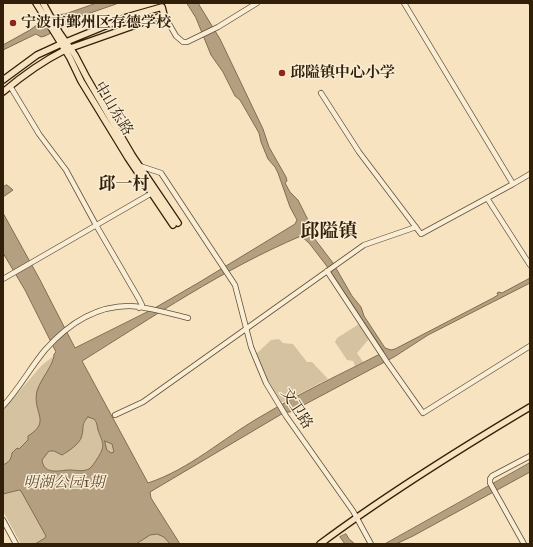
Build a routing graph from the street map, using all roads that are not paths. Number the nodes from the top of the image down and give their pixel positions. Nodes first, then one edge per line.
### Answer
1 (36, 3) edge
2 (42, 3) edge
3 (257, 3) edge
4 (404, 3) edge
5 (164, 15) junction
6 (47, 16) junction
7 (64, 43) junction
8 (68, 49) junction
9 (3, 80) edge
10 (10, 86) junction
11 (3, 92) edge
12 (321, 93) dead end
13 (140, 166) junction
14 (530, 174) edge
15 (513, 184) junction
16 (152, 193) junction
17 (487, 198) junction
18 (96, 225) junction
19 (416, 227) junction
20 (530, 265) edge
21 (327, 271) junction
22 (3, 279) edge
23 (139, 308) junction
24 (188, 318) dead end
25 (530, 346) edge
26 (3, 406) edge
27 (530, 407) edge
28 (115, 416) dead end
29 (530, 456) edge
30 (356, 518) junction
31 (3, 520) edge
32 (16, 544) edge
33 (320, 544) edge
34 (371, 544) edge
35 (524, 544) edge

1 - 6 main road, 中山东路
2 - 6 main road, 中山东路
3 - 5 street
4 - 15 street
5 - 7 main road
5 - 8 main road
6 - 7 main road, 中山东路
7 - 8 main road, 中山东路
7 - 9 main road
8 - 10 main road
8 - 13 main road, 中山东路
8 - 16 main road, 中山东路
10 - 11 main road
10 - 18 street
12 - 19 street
13 - 16 main road, 中山东路
13 - 30 street, 文卫路
14 - 15 street
15 - 17 street
16 - 18 street
17 - 19 street
17 - 20 street
18 - 22 street
18 - 23 street
19 - 21 street
21 - 25 street
21 - 28 street
23 - 24 street
23 - 26 street
27 - 30 main road
29 - 35 street
30 - 33 main road
30 - 34 street, 文卫路
31 - 32 street

